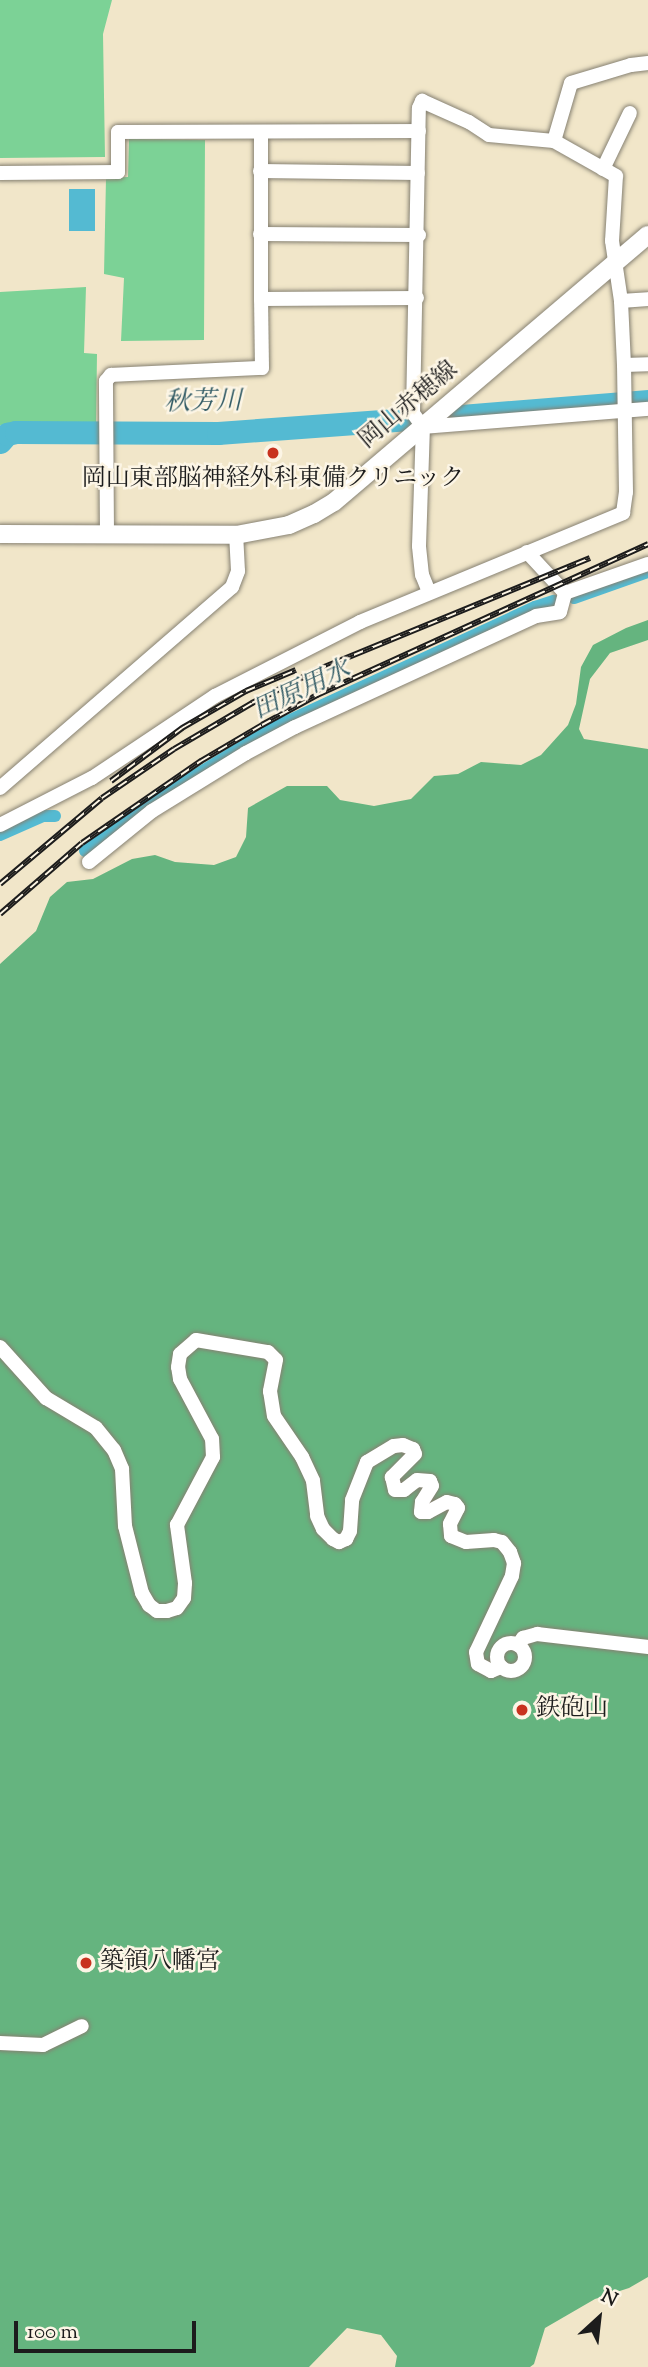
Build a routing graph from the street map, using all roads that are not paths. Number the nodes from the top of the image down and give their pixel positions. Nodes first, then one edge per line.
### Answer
1 (648, 63) edge
2 (630, 113) dead end
3 (419, 131) junction
4 (261, 132) junction
5 (554, 141) junction
6 (603, 169) junction
7 (260, 171) junction
8 (0, 173) edge
9 (418, 173) junction
10 (260, 234) junction
11 (419, 235) junction
12 (648, 236) edge
13 (617, 261) junction
14 (417, 298) junction
15 (261, 299) junction
16 (648, 299) edge
17 (621, 301) junction
18 (648, 364) edge
19 (624, 365) junction
20 (648, 409) edge
21 (623, 411) junction
22 (423, 427) junction
23 (0, 534) edge
24 (107, 534) junction
25 (236, 536) junction
26 (527, 552) junction
27 (648, 564) edge
28 (473, 573) junction
29 (422, 575) junction
30 (429, 592) junction
31 (565, 593) junction
32 (0, 771) edge
33 (19, 771) junction
34 (0, 788) edge
35 (0, 825) edge
36 (89, 862) dead end
37 (0, 1347) edge
38 (518, 1645) junction
39 (648, 1647) edge
40 (501, 1667) junction
41 (82, 2026) dead end
42 (0, 2043) edge

1 - 5 street
2 - 6 street
3 - 4 street
3 - 5 street
3 - 9 street
4 - 7 street
4 - 8 street
5 - 6 street
6 - 13 street
7 - 9 street
7 - 10 street
9 - 11 street
10 - 11 street
10 - 15 street
11 - 14 street
12 - 13 main road, 岡山赤穂線
13 - 17 street
13 - 22 main road, 岡山赤穂線
14 - 15 street
14 - 22 street
15 - 24 street
16 - 17 street
17 - 19 street
18 - 19 street
19 - 21 street
20 - 21 street
21 - 22 street
21 - 26 street
22 - 25 main road, 岡山赤穂線
22 - 29 street
23 - 24 main road, 岡山赤穂線
24 - 25 main road, 岡山赤穂線
25 - 33 street
26 - 28 street
26 - 31 street
27 - 31 street
28 - 29 street
28 - 30 street
29 - 30 street
30 - 35 street
31 - 36 street
32 - 33 street
33 - 34 street
37 - 40 street
38 - 39 street
38 - 40 street
38 - 40 street
41 - 42 street

